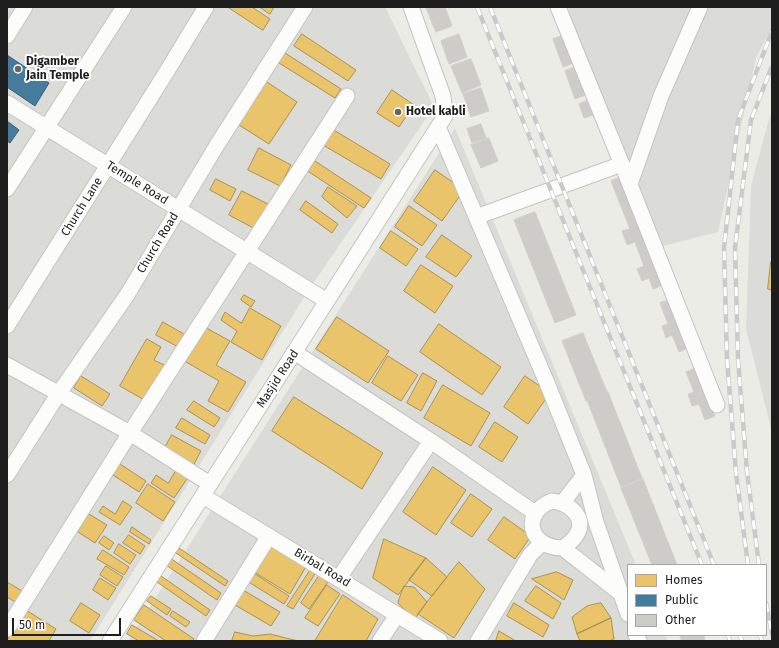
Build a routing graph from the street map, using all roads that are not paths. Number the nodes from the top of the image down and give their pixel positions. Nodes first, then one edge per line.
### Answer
1 (25, 7) edge
2 (124, 7) edge
3 (206, 7) edge
4 (305, 7) edge
5 (411, 7) edge
6 (558, 7) edge
7 (700, 7) edge
8 (7, 36) edge
9 (347, 96) dead end
10 (7, 103) edge
11 (442, 122) junction
12 (46, 126) junction
13 (622, 164) junction
14 (108, 166) junction
15 (630, 184) junction
16 (7, 189) edge
17 (178, 209) junction
18 (476, 217) junction
19 (248, 251) junction
20 (327, 301) junction
21 (7, 326) edge
22 (294, 352) junction
23 (7, 365) edge
24 (59, 393) junction
25 (717, 405) dead end
26 (130, 433) junction
27 (431, 441) junction
28 (584, 475) junction
29 (7, 476) edge
30 (207, 490) junction
31 (563, 502) junction
32 (535, 513) junction
33 (269, 536) junction
34 (542, 543) junction
35 (563, 548) junction
36 (339, 578) junction
37 (619, 592) junction
38 (627, 612) edge
39 (396, 615) junction
40 (7, 629) edge
41 (110, 641) edge
42 (204, 641) edge
43 (380, 641) edge
44 (440, 641) edge
45 (478, 641) edge

1 - 8 street
2 - 12 street
3 - 14 street, Church Lane
4 - 17 street, Church Road
5 - 11 street
6 - 13 street
7 - 15 street
9 - 19 street
10 - 12 street, Temple Road
11 - 18 street
11 - 20 street, Masjid Road
12 - 14 street, Temple Road
12 - 16 street
13 - 15 street
13 - 18 street
14 - 17 street, Temple Road
14 - 21 street, Church Lane
15 - 25 street
17 - 19 street, Temple Road
17 - 24 street, Church Road
18 - 28 street
19 - 20 street, Temple Road
19 - 26 street
20 - 22 street, Masjid Road
22 - 27 street
22 - 30 street, Masjid Road
23 - 24 street, Birbal Road
24 - 26 street, Birbal Road
24 - 29 street, Church Road
26 - 30 street, Birbal Road
26 - 40 street
27 - 32 street
27 - 36 street
28 - 31 street
28 - 37 street
30 - 33 street, Birbal Road
30 - 41 street, Masjid Road
31 - 32 street
31 - 35 street
32 - 34 street
33 - 36 street, Birbal Road
33 - 42 street
34 - 35 street
34 - 45 street
35 - 37 street
36 - 39 street, Birbal Road
37 - 38 street
39 - 43 street
39 - 44 street, Birbal Road

